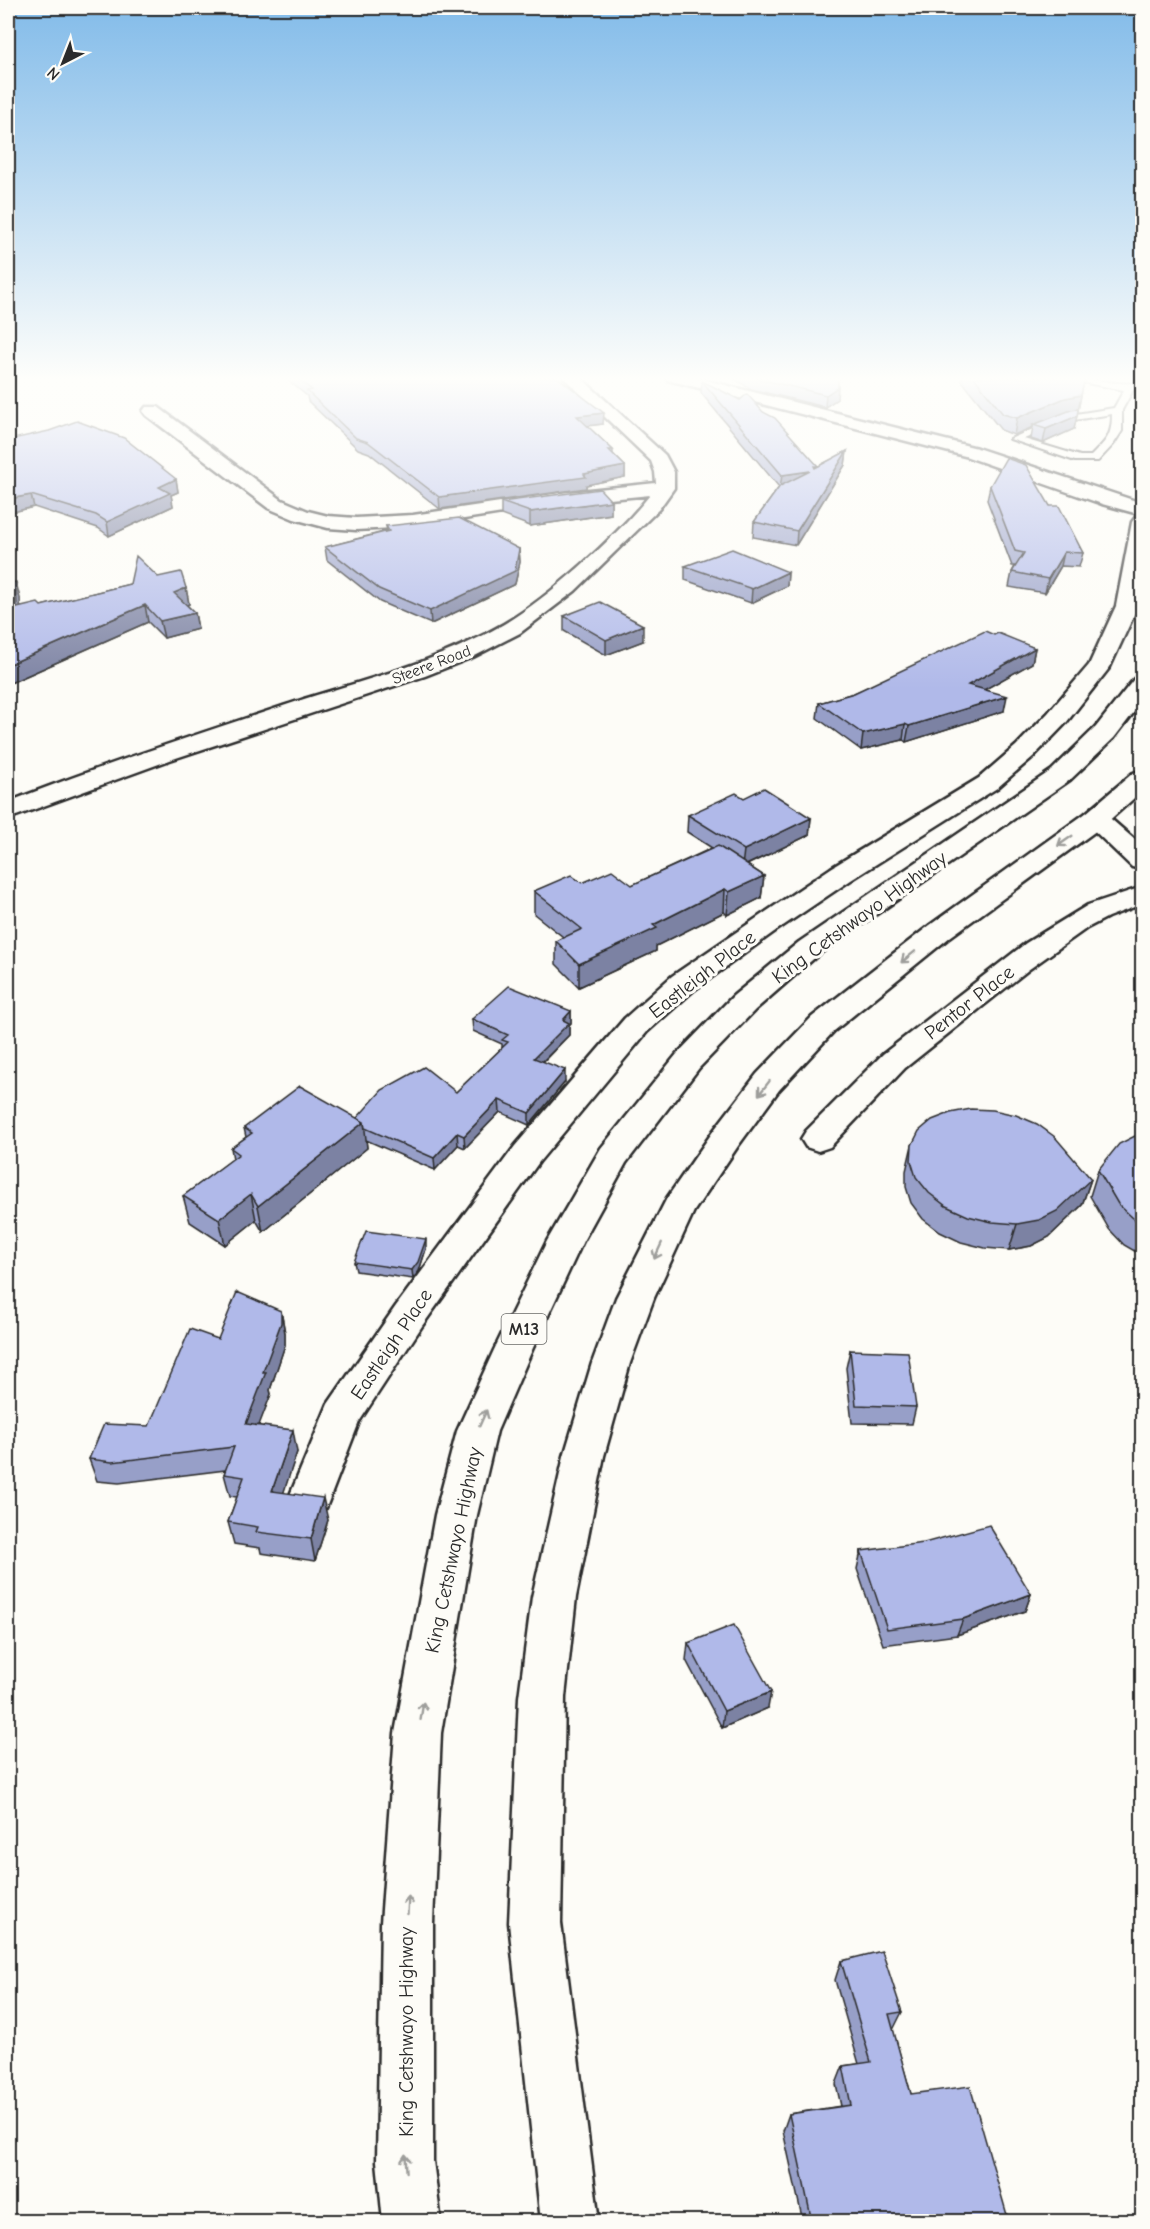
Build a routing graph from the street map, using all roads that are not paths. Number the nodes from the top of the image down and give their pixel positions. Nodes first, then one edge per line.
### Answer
1 (245, 481) edge
2 (665, 481) edge
3 (1055, 481) joint
4 (1127, 487) dead end
5 (665, 488) junction
6 (1142, 520) edge
7 (1143, 684) edge
8 (1143, 778) edge
9 (8, 811) edge
10 (1095, 819) junction
11 (1143, 861) edge
12 (1143, 895) edge
13 (818, 1139) dead end
14 (311, 1495) edge
15 (411, 2222) edge
16 (570, 2222) edge

1 - 5 main road
2 - 5 main road
3 - 4 main road
3 - 6 main road
5 - 9 main road, Steere Road
6 - 14 main road, Eastleigh Place
15 -> 7 main road, King Cetshwayo Highway / M13
8 - 10 main road
10 - 11 main road
10 -> 16 main road
12 - 13 main road, Pentor Place

